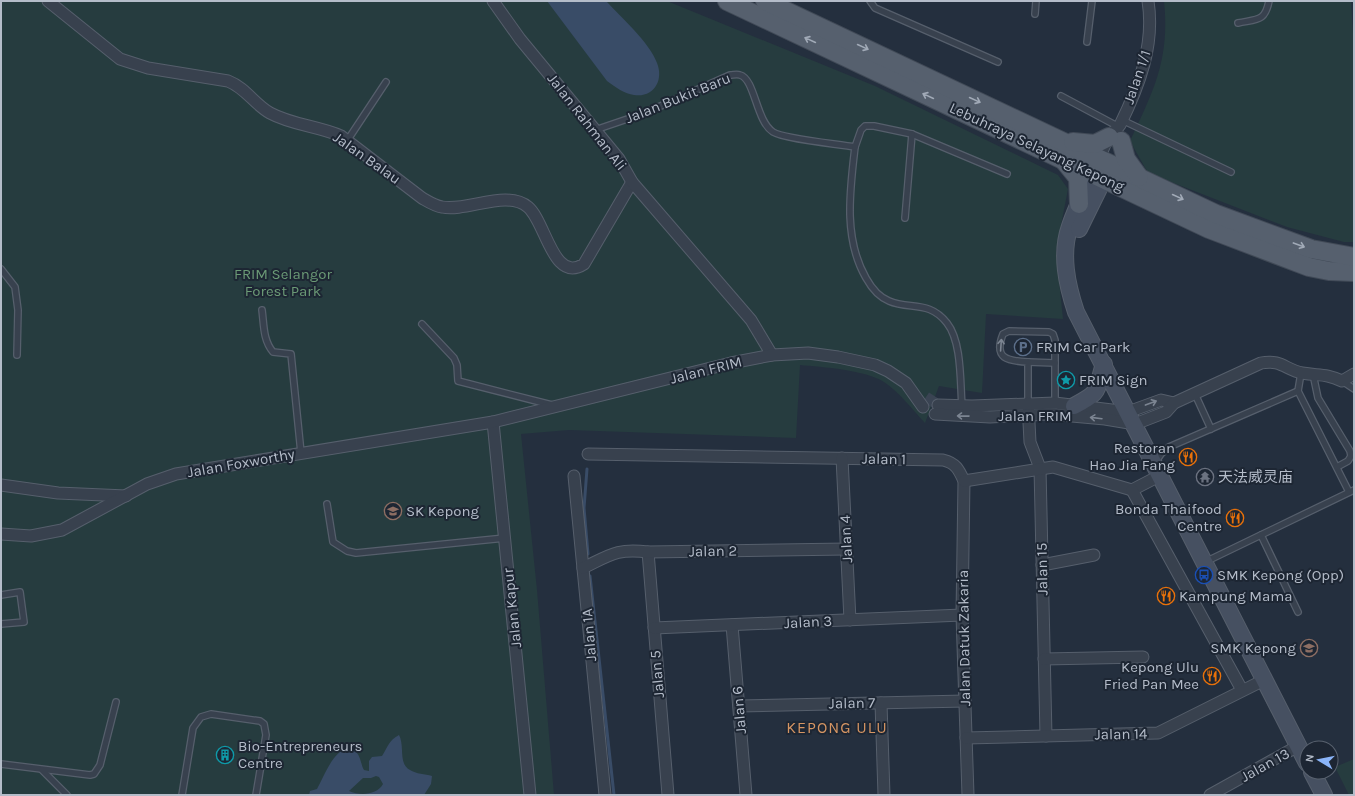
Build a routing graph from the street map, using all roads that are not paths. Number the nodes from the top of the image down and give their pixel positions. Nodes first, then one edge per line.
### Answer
1 (48, 1) edge
2 (492, 1) edge
3 (727, 1) edge
4 (765, 1) edge
5 (870, 1) edge
6 (1036, 1) edge
7 (1092, 1) edge
8 (1148, 1) edge
9 (1269, 1) edge
10 (1035, 14) dead end
11 (1238, 23) dead end
12 (1087, 42) dead end
13 (998, 62) dead end
14 (386, 82) dead end
15 (1061, 96) dead end
16 (595, 130) junction
17 (1118, 131) junction
18 (912, 134) junction
19 (1058, 140) junction
20 (347, 141) junction
21 (855, 147) junction
22 (1064, 160) junction
23 (1102, 169) junction
24 (1231, 172) dead end
25 (1007, 174) dead end
26 (1143, 180) junction
27 (632, 182) junction
28 (1079, 204) junction
29 (905, 218) dead end
30 (1067, 245) junction
31 (1354, 257) edge
32 (1, 269) edge
33 (1354, 272) edge
34 (262, 310) dead end
35 (422, 324) dead end
36 (17, 355) dead end
37 (772, 355) junction
38 (1028, 362) junction
39 (1054, 363) junction
40 (1104, 364) junction
41 (1300, 372) junction
42 (1313, 374) junction
43 (1354, 374) edge
44 (1342, 380) junction
45 (1354, 389) edge
46 (1298, 391) junction
47 (1195, 394) junction
48 (924, 402) tunnel mouth
49 (1028, 403) junction
50 (1055, 403) junction
51 (555, 406) junction
52 (962, 406) junction
53 (1074, 406) junction
54 (1028, 415) junction
55 (1131, 418) junction
56 (493, 422) junction
57 (1211, 429) junction
58 (301, 453) junction
59 (588, 454) dead end
60 (842, 458) junction
61 (1337, 467) junction
62 (1040, 468) junction
63 (1158, 469) junction
64 (574, 476) dead end
65 (964, 481) junction
66 (1, 485) edge
67 (1132, 490) junction
68 (1352, 491) edge
69 (126, 496) junction
70 (327, 504) dead end
71 (1, 534) edge
72 (1261, 535) junction
73 (505, 538) junction
74 (846, 549) junction
75 (648, 552) junction
76 (1094, 555) dead end
77 (1204, 563) junction
78 (1042, 565) junction
79 (583, 568) junction
80 (1, 595) edge
81 (1298, 612) dead end
82 (962, 615) junction
83 (850, 620) junction
84 (1, 624) edge
85 (732, 625) junction
86 (654, 628) junction
87 (1143, 657) dead end
88 (1044, 659) junction
89 (1264, 680) junction
90 (1242, 690) junction
91 (965, 701) junction
92 (116, 702) dead end
93 (881, 703) junction
94 (739, 706) junction
95 (1046, 736) junction
96 (966, 738) junction
97 (1298, 746) joint
98 (1, 764) edge
99 (42, 769) junction
100 (1316, 780) edge
101 (67, 795) edge
102 (182, 795) edge
103 (256, 795) edge
104 (530, 795) edge
105 (604, 795) edge
106 (668, 795) edge
107 (746, 795) edge
108 (884, 795) edge
109 (968, 795) edge
110 (1210, 795) edge
111 (1324, 795) edge

1 - 20 street, Jalan Balau
2 - 16 street, Jalan Rahman Ali
22 -> 3 main road, Lebuhraya Selayang Kepong
4 -> 19 main road, Lebuhraya Selayang Kepong
5 - 13 lane
6 - 10 lane
7 - 12 lane
8 - 17 street, Jalan 1/1
9 - 11 lane
14 - 20 lane
15 - 17 lane
16 - 21 lane, Jalan Bukit Baru
16 - 27 street, Jalan Rahman Ali
17 - 19 main road
17 - 23 street, Jalan 1/1
17 - 24 lane
17 - 26 main road
18 - 21 lane
18 - 25 lane
18 - 29 lane
19 - 23 main road, Lebuhraya Selayang Kepong
20 - 27 street, Jalan Balau
21 - 52 lane
22 - 23 main road, Lebuhraya Selayang Kepong
22 - 28 main road
23 - 26 main road, Lebuhraya Selayang Kepong
23 - 28 street
23 - 30 street
23 - 33 main road, Lebuhraya Selayang Kepong
26 -> 31 main road, Lebuhraya Selayang Kepong
27 - 37 street, Jalan Rahman Ali
28 - 30 street
30 - 40 street
32 - 36 lane
34 - 58 lane
35 - 51 lane
37 - 48 street, Jalan FRIM
37 - 51 street, Jalan FRIM
38 - 39 lane
38 -> 39 lane
38 - 49 lane
39 - 50 lane
40 - 53 street
40 - 55 street
41 - 42 street
41 - 46 lane
41 - 47 street
42 - 44 street
42 - 61 lane
43 - 44 street
44 - 45 lane
46 - 57 lane
46 - 61 lane
47 - 55 street
47 - 57 lane
49 - 50 street, Jalan FRIM
49 - 52 street, Jalan FRIM
49 - 54 street, Jalan 15
50 - 53 street, Jalan FRIM
51 - 56 street, Jalan FRIM
54 -> 52 street, Jalan FRIM
53 - 55 street, Jalan FRIM
55 -> 54 street, Jalan FRIM
54 - 62 street, Jalan 15
55 - 63 street
56 - 58 street, Jalan Foxworthy
56 - 73 street, Jalan Kapur
57 - 63 lane
58 - 69 street, Jalan Foxworthy
59 - 60 street, Jalan 1
60 - 65 street, Jalan 1
60 - 74 street, Jalan 4
61 - 68 lane
62 - 65 street
62 - 67 street
62 - 78 street, Jalan 15
63 - 67 street
63 - 77 street
64 - 79 street, Jalan 1A
65 - 82 street, Jalan Datuk Zakaria
66 - 69 street
67 - 90 street
68 - 72 lane
69 - 71 street, Jalan Foxworthy
70 - 73 lane
72 - 77 lane
72 - 81 lane
73 - 104 street, Jalan Kapur
74 - 75 street, Jalan 2
74 - 83 street, Jalan 4
75 - 79 street, Jalan 2
75 - 86 street, Jalan 5
76 - 78 street
77 - 89 street
78 - 88 street, Jalan 15
79 - 105 street, Jalan 1A
80 - 84 lane
82 - 83 street, Jalan 3
82 - 91 street, Jalan Datuk Zakaria
83 - 85 street, Jalan 3
85 - 86 street, Jalan 3
85 - 94 street, Jalan 6
86 - 106 street, Jalan 5
87 - 88 street
88 - 95 street, Jalan 15
89 - 90 street, Jalan 14
89 - 97 street
90 - 95 street, Jalan 14
91 - 93 street, Jalan 7
91 - 96 street, Jalan Datuk Zakaria
92 - 99 lane
93 - 94 street, Jalan 7
93 - 108 street
94 - 107 street, Jalan 6
95 - 96 street, Jalan 14
96 - 109 street, Jalan Datuk Zakaria
97 - 110 street, Jalan 13
98 - 99 lane
99 - 101 lane
100 - 111 street
102 - 103 lane

